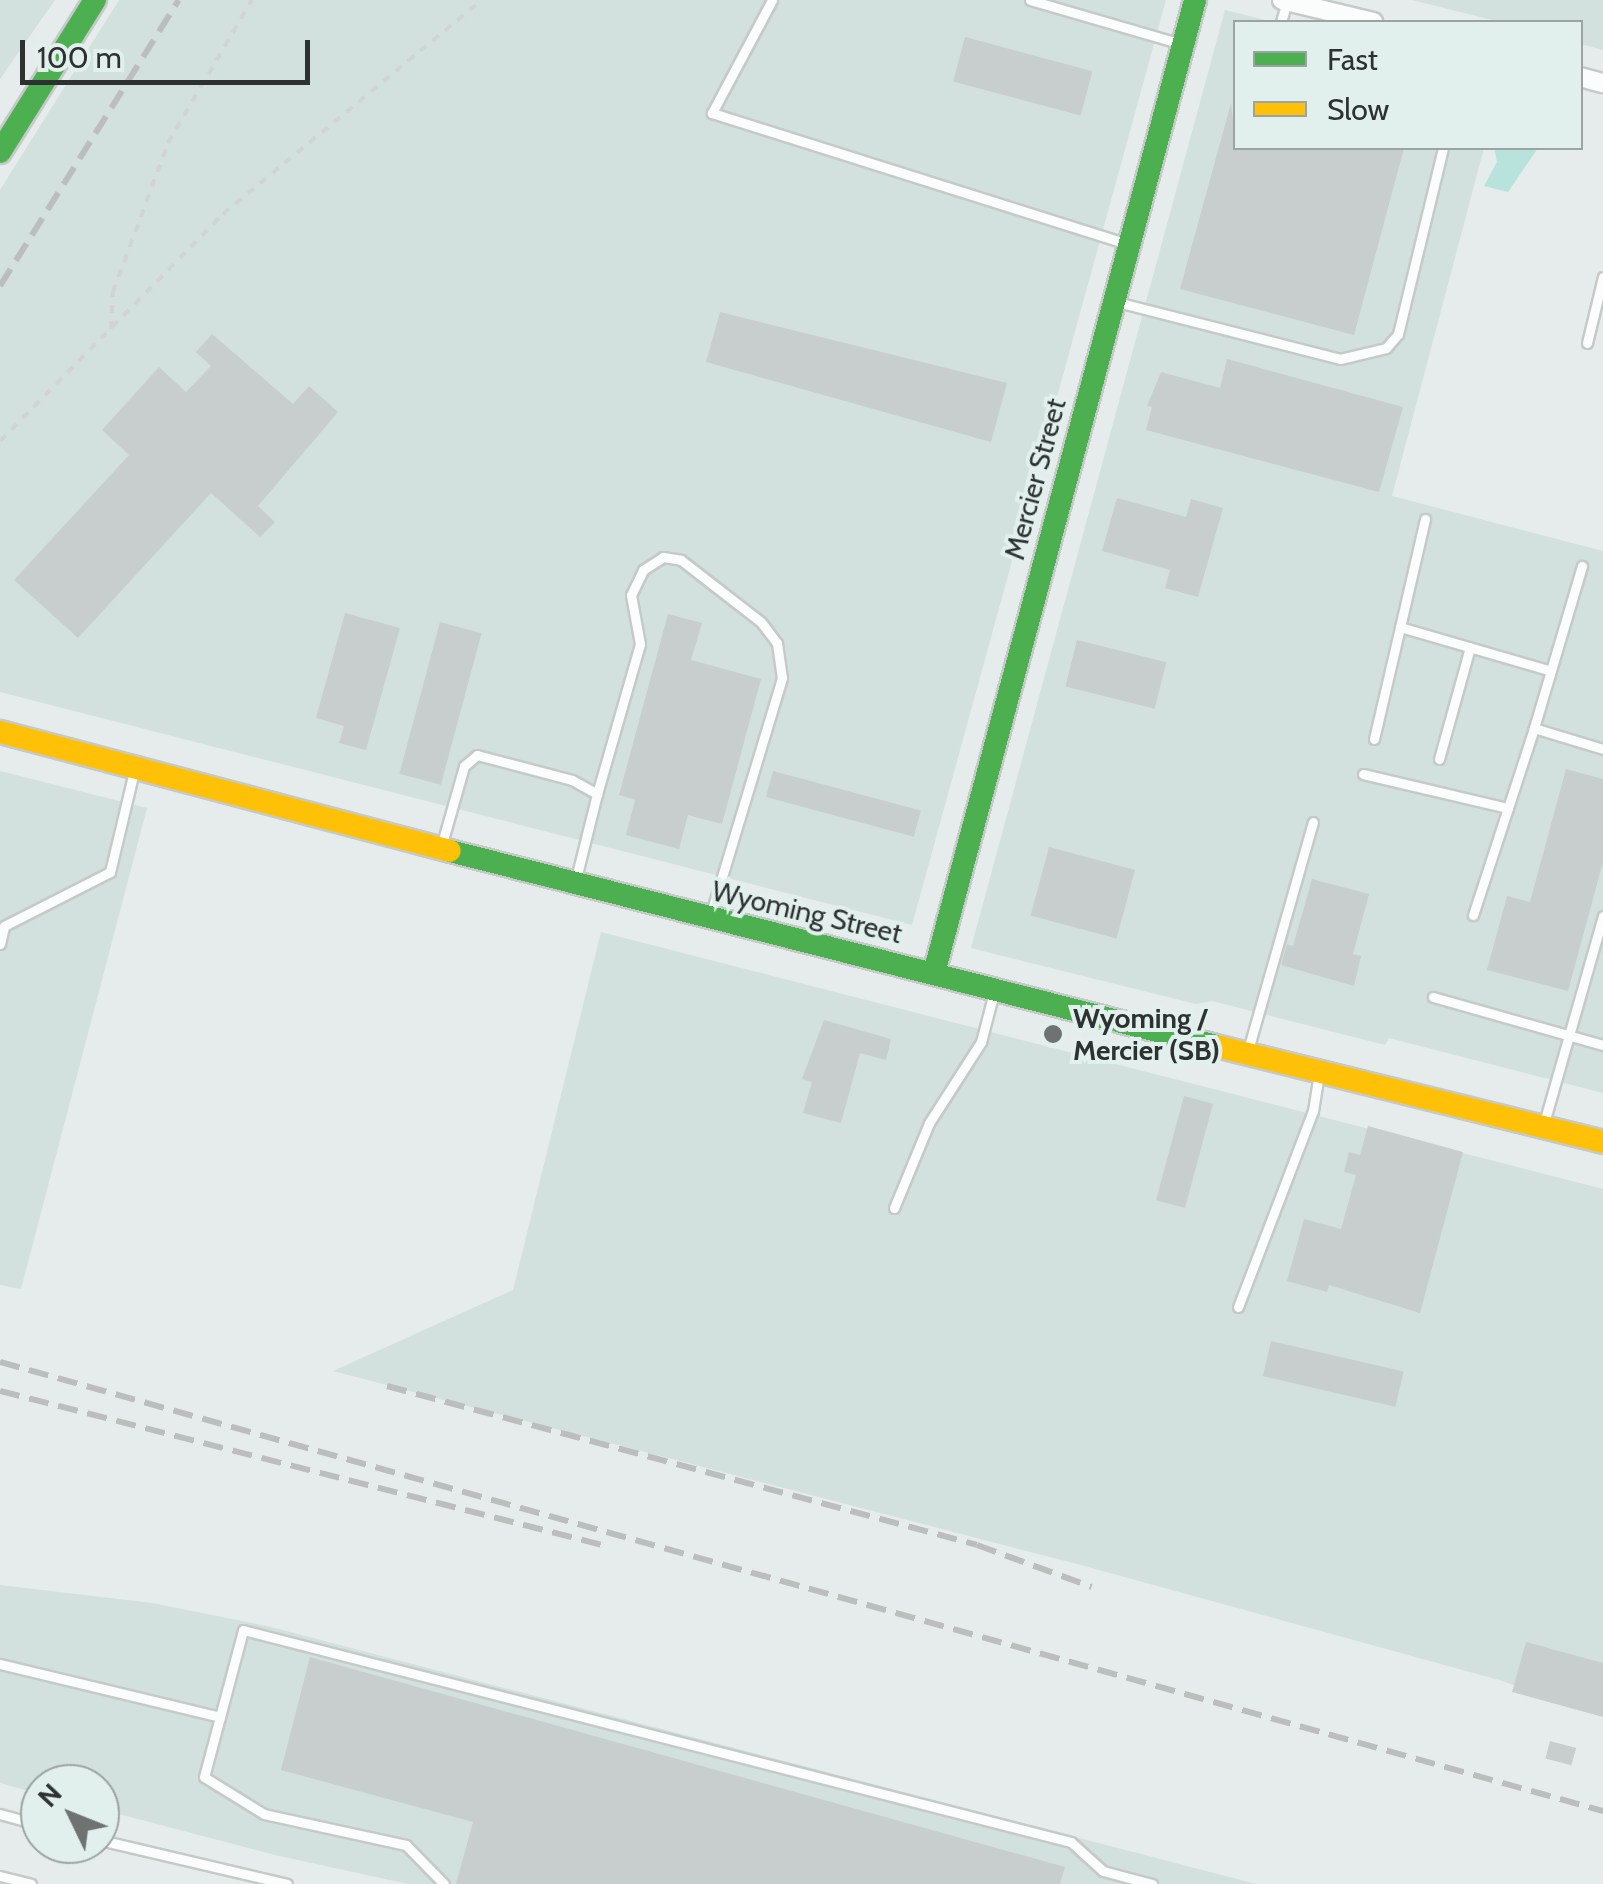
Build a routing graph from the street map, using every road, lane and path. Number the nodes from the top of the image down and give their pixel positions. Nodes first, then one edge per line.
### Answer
1 (95, 0) edge
2 (252, 0) edge
3 (482, 0) edge
4 (772, 0) edge
5 (1030, 0) edge
6 (1195, 0) edge
7 (1284, 1) edge
8 (1365, 20) edge
9 (1183, 45) junction
10 (1443, 150) edge
11 (0, 152) edge
12 (1129, 245) junction
13 (1603, 277) edge
14 (1114, 301) junction
15 (111, 329) junction
16 (1586, 343) dead end
17 (0, 441) edge
18 (1425, 519) dead end
19 (1582, 566) dead end
20 (1400, 627) junction
21 (1470, 647) junction
22 (1551, 671) junction
23 (1534, 728) junction
24 (0, 732) edge
25 (1374, 738) dead end
26 (1603, 749) edge
27 (1439, 758) dead end
28 (135, 768) junction
29 (1363, 774) dead end
30 (597, 794) junction
31 (1508, 808) junction
32 (1313, 822) dead end
33 (440, 849) junction
34 (574, 884) junction
35 (1473, 915) dead end
36 (1603, 916) edge
37 (709, 920) junction
38 (0, 944) edge
39 (934, 973) junction
40 (994, 989) junction
41 (1433, 997) dead end
42 (1570, 1036) junction
43 (1603, 1045) edge
44 (1247, 1053) junction
45 (1320, 1070) junction
46 (1543, 1126) junction
47 (1603, 1142) edge
48 (894, 1208) dead end
49 (1238, 1308) dead end
50 (0, 1664) edge
51 (220, 1717) junction
52 (120, 1845) edge
53 (0, 1876) edge
54 (31, 1884) edge
55 (287, 1884) edge
56 (444, 1884) edge
57 (1152, 1884) edge

1 - 11 main road
2 - 15 path
3 - 15 path
4 - 12 lane
5 - 9 lane
6 - 9 main road, Mercier Street
7 - 8 street
9 - 12 main road, Mercier Street
10 - 14 lane
12 - 14 main road, Mercier Street
13 - 16 lane
14 - 39 main road, Mercier Street
15 - 17 path
18 - 20 lane
19 - 22 lane
20 - 21 lane
20 - 25 lane
21 - 22 lane
21 - 27 lane
22 - 23 lane
23 - 26 lane
23 - 31 lane
24 - 28 main road, Wyoming Street
28 - 33 main road, Wyoming Street
28 - 38 lane
29 - 31 lane
30 - 33 lane
30 - 34 lane
30 - 37 lane
31 - 35 lane
32 - 44 lane
33 - 34 main road, Wyoming Street
34 - 37 main road, Wyoming Street
36 - 42 lane
37 - 39 main road, Wyoming Street
39 - 40 main road, Wyoming Street
40 - 44 main road, Wyoming Street
40 - 48 lane
41 - 42 lane
42 - 43 lane
42 - 46 lane
44 - 45 main road, Wyoming Street
45 - 46 main road, Wyoming Street
45 - 49 lane
46 - 47 main road, Wyoming Street
50 - 51 lane
51 - 56 lane
51 - 57 lane
52 - 55 lane
53 - 54 lane

